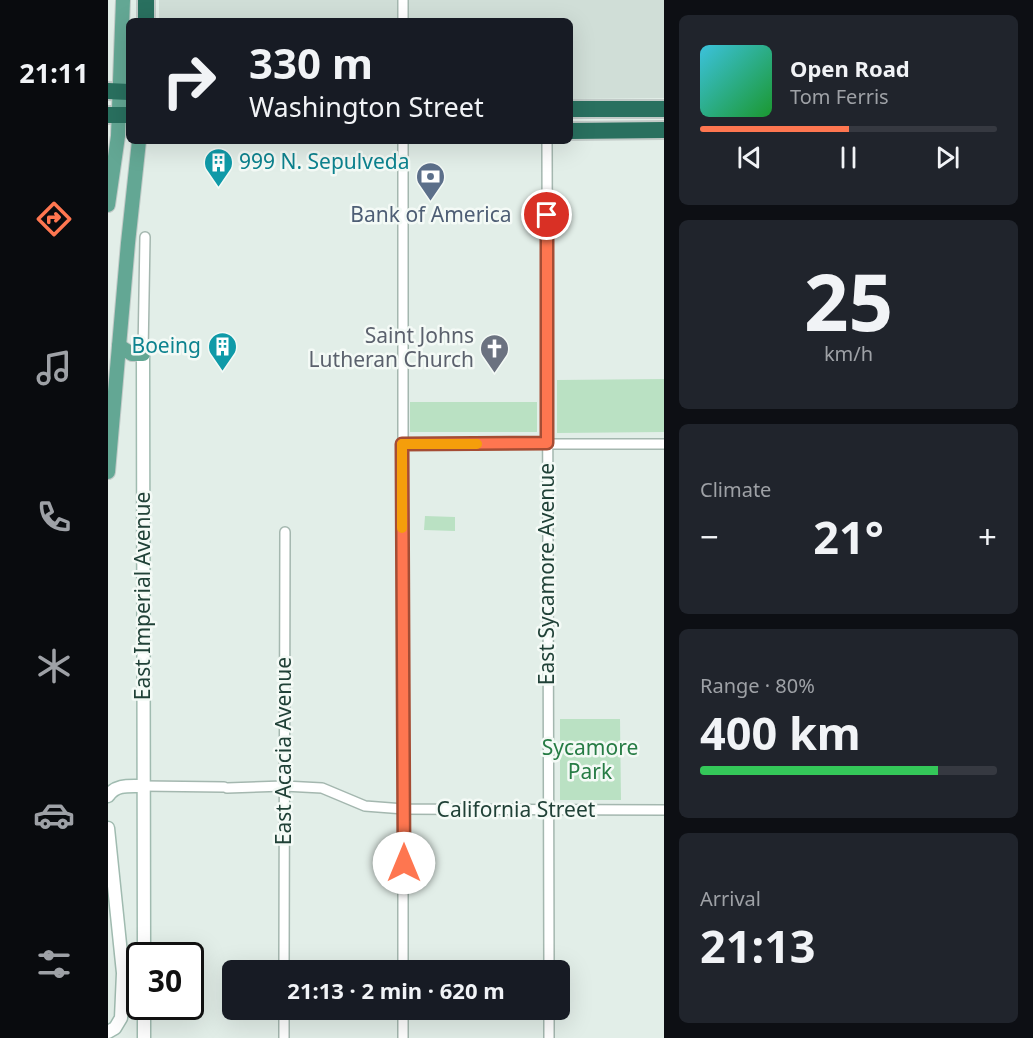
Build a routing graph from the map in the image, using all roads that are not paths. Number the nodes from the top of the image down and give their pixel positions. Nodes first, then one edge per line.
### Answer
1 (123, 0) edge
2 (146, 0) edge
3 (403, 0) edge
4 (146, 18) edge
5 (403, 18) edge
6 (119, 92) edge
7 (573, 109) edge
8 (664, 109) edge
9 (119, 115) edge
10 (664, 130) edge
11 (573, 131) edge
12 (139, 144) edge
13 (403, 144) edge
14 (547, 144) edge
15 (108, 205) edge
16 (145, 237) dead end
17 (119, 346) junction
18 (143, 354) junction
19 (547, 443) junction
20 (402, 444) junction
21 (664, 444) edge
22 (108, 472) edge
23 (285, 532) dead end
24 (143, 786) junction
25 (284, 786) junction
26 (108, 796) edge
27 (404, 809) junction
28 (548, 810) junction
29 (664, 810) edge
30 (108, 828) edge
31 (144, 942) edge
32 (284, 960) edge
33 (404, 960) edge
34 (549, 960) edge
35 (144, 1020) edge
36 (284, 1020) edge
37 (403, 1020) edge
38 (549, 1020) edge
39 (108, 1032) edge
40 (144, 1038) edge
41 (284, 1038) edge
42 (403, 1038) edge
43 (549, 1038) edge

1 - 6 main road
2 - 4 highway
3 - 5 street
6 - 9 main road
7 - 8 highway
9 - 15 main road
10 - 11 highway
12 - 17 main road
13 - 20 street
14 - 19 street, East Sycamore Avenue
16 - 18 street, East Imperial Avenue
17 - 18 main road
17 - 22 main road
18 - 24 street, East Imperial Avenue
19 - 20 street
19 - 21 street
19 - 28 street, East Sycamore Avenue
20 - 27 street
23 - 25 street, East Acacia Avenue
24 - 25 street, California Street
24 - 26 street, California Street
24 - 31 street, East Imperial Avenue
25 - 27 street, California Street
25 - 32 street, East Acacia Avenue
27 - 28 street, California Street
27 - 33 street
28 - 29 street, California Street
28 - 34 street, East Sycamore Avenue
30 - 39 street
35 - 40 street
36 - 41 street
37 - 42 street
38 - 43 street

